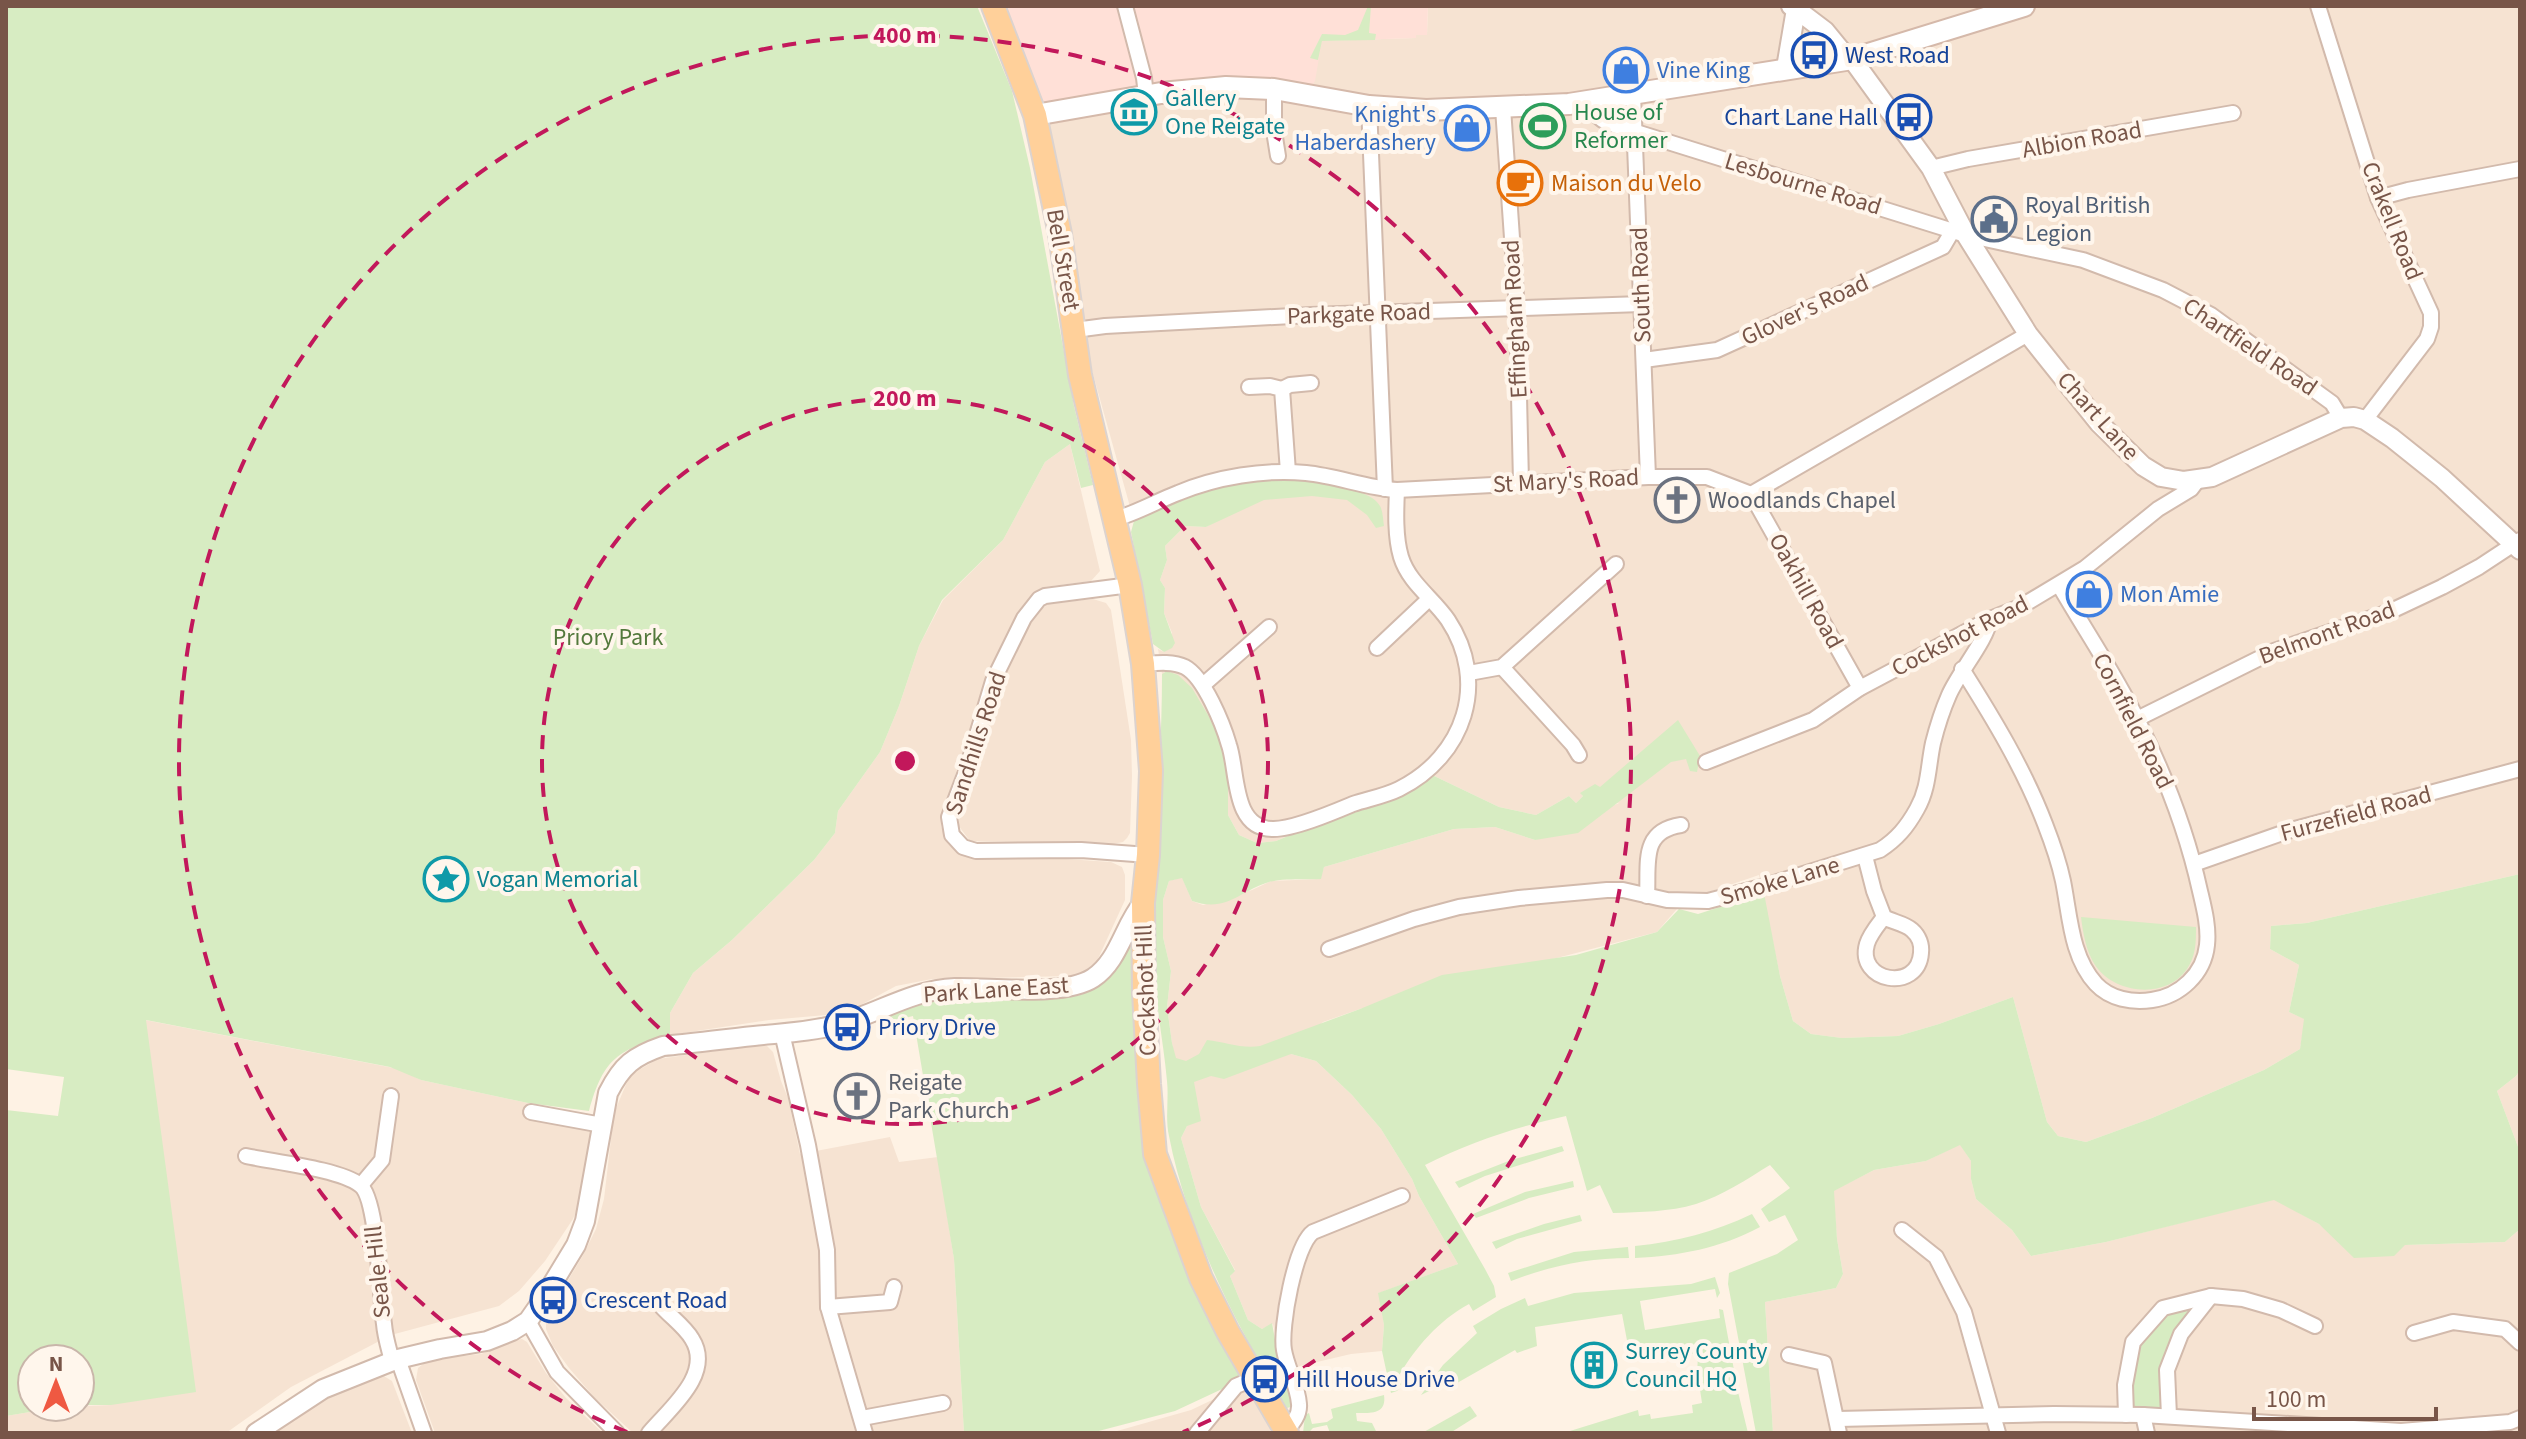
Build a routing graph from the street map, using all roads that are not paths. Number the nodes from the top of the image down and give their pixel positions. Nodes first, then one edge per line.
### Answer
1 (993, 6) edge
2 (1125, 6) edge
3 (2024, 6) edge
4 (2318, 6) edge
5 (1793, 8) edge
6 (1852, 59) junction
7 (1786, 68) junction
8 (1274, 89) junction
9 (1633, 94) junction
10 (1146, 95) junction
11 (1590, 102) junction
12 (1369, 106) junction
13 (1503, 108) junction
14 (2233, 113) dead end
15 (1035, 115) junction
16 (1636, 132) junction
17 (1278, 156) dead end
18 (1931, 168) junction
19 (2520, 169) edge
20 (2378, 198) junction
21 (1960, 233) junction
22 (1642, 304) junction
23 (1517, 310) junction
24 (1378, 313) junction
25 (1075, 330) junction
26 (2028, 334) junction
27 (1644, 360) junction
28 (1311, 383) dead end
29 (1249, 387) dead end
30 (1282, 389) junction
31 (2341, 418) junction
32 (2365, 420) junction
33 (1288, 472) junction
34 (1648, 477) junction
35 (2161, 477) junction
36 (2197, 481) junction
37 (1521, 482) junction
38 (1391, 490) junction
39 (1751, 494) junction
40 (2158, 509) junction
41 (1115, 519) junction
42 (2518, 545) edge
43 (1616, 564) dead end
44 (1130, 585) junction
45 (2059, 585) junction
46 (1429, 599) junction
47 (1990, 619) junction
48 (1269, 627) dead end
49 (1377, 648) dead end
50 (1143, 664) junction
51 (1502, 667) junction
52 (1962, 669) junction
53 (1469, 673) junction
54 (1203, 685) junction
55 (1860, 688) junction
56 (2137, 719) junction
57 (1579, 755) dead end
58 (1706, 762) dead end
59 (2520, 769) edge
60 (1681, 825) dead end
61 (1148, 855) junction
62 (1865, 856) junction
63 (2194, 864) junction
64 (1647, 896) junction
65 (1143, 903) junction
66 (1884, 917) junction
67 (1329, 949) dead end
68 (782, 1033) junction
69 (391, 1096) dead end
70 (531, 1112) dead end
71 (602, 1125) junction
72 (246, 1156) dead end
73 (361, 1185) junction
74 (1402, 1196) dead end
75 (1902, 1230) dead end
76 (894, 1287) dead end
77 (2211, 1296) junction
78 (662, 1307) dead end
79 (828, 1307) junction
80 (528, 1321) junction
81 (2315, 1326) dead end
82 (2414, 1333) dead end
83 (2520, 1343) edge
84 (1789, 1355) dead end
85 (395, 1360) junction
86 (1255, 1378) junction
87 (943, 1403) dead end
88 (2126, 1415) junction
89 (2143, 1415) junction
90 (1993, 1416) junction
91 (2169, 1416) junction
92 (2520, 1418) edge
93 (863, 1426) edge
94 (1839, 1426) edge
95 (1286, 1432) edge
96 (256, 1433) edge
97 (424, 1433) edge
98 (617, 1433) edge
99 (649, 1433) edge
100 (1197, 1433) edge
101 (1998, 1433) edge
102 (2147, 1433) edge

1 - 15 main road, Bell Street
2 - 10 street
3 - 6 main road
4 - 20 street, Crakell Road
5 - 6 street, Chart Lane
5 - 7 street, Chart Lane
6 - 7 main road
6 - 18 street, Chart Lane
7 - 9 main road
8 - 10 main road
8 - 12 main road
8 - 17 street
9 - 11 main road
9 - 16 street, South Road
10 - 15 main road
11 - 13 main road
11 - 16 street, Lesbourne Road
12 - 13 main road
12 - 24 street
13 - 23 street, Effingham Road
14 - 18 street, Albion Road
15 - 25 main road, Bell Street
16 - 21 street, Lesbourne Road
16 - 22 street, South Road
18 - 21 street, Chart Lane
19 - 20 street
20 - 32 street, Crakell Road
21 - 26 street, Chart Lane
21 - 27 street, Glover's Road
21 - 31 street, Chartfield Road
22 - 23 street, Parkgate Road
22 - 27 street, South Road
23 - 24 street, Parkgate Road
23 - 37 street, Effingham Road
24 - 25 street, Parkgate Road
24 - 38 street
25 - 41 main road, Bell Street
26 - 35 street, Chart Lane
26 - 39 street
27 - 34 street, South Road
28 - 30 street
29 - 30 street
30 - 33 street
31 - 32 street, Chart Lane
31 - 36 street, Chart Lane
32 - 42 street
33 - 38 street, St Mary's Road
33 - 41 street, St Mary's Road
34 - 37 street, St Mary's Road
34 - 39 street, St Mary's Road
35 - 36 street, Chart Lane
35 - 40 street
36 - 40 street, Cockshot Road
37 - 38 street, St Mary's Road
38 - 46 street
39 - 55 street, Oakhill Road
40 - 45 street, Cockshot Road
41 - 44 main road, Cockshot Hill
42 - 56 street, Belmont Road
43 - 51 street
44 - 50 main road, Cockshot Hill
44 - 61 street, Sandhills Road
45 - 47 street, Cockshot Road
45 - 56 street, Cornfield Road
46 - 49 street
46 - 53 street
47 - 52 street, Smoke Lane
47 - 55 street, Cockshot Road
48 - 54 street
50 - 54 street
50 - 61 main road, Cockshot Hill
51 - 53 street
51 - 57 street
52 - 62 street, Smoke Lane
52 - 63 street, Cornfield Road
53 - 54 street
55 - 58 street, Cockshot Road
56 - 63 street, Cornfield Road
59 - 63 street, Furzefield Road
60 - 64 street
61 - 65 main road, Cockshot Hill
62 - 64 street, Smoke Lane
62 - 66 street
64 - 67 street, Smoke Lane
65 - 68 street, Park Lane East
65 - 86 main road, Cockshot Hill
66 - 66 street
68 - 71 street, Park Lane East
68 - 79 street
69 - 73 street
70 - 71 street
71 - 80 street, Park Lane East
72 - 73 street
73 - 85 street, Seale Hill
74 - 95 street
75 - 90 street
76 - 79 street
77 - 81 street
77 - 88 street
77 - 91 street
78 - 99 street
79 - 93 street
80 - 85 street, Park Lane East
80 - 98 street
82 - 83 street
84 - 94 street
85 - 96 street, Park Lane East
85 - 97 street, Seale Hill
86 - 95 main road, Cockshot Hill
86 - 100 street
87 - 93 street
88 - 89 street
88 - 90 street
89 - 91 street
89 - 102 street
90 - 94 street
90 - 101 street
91 - 92 street

